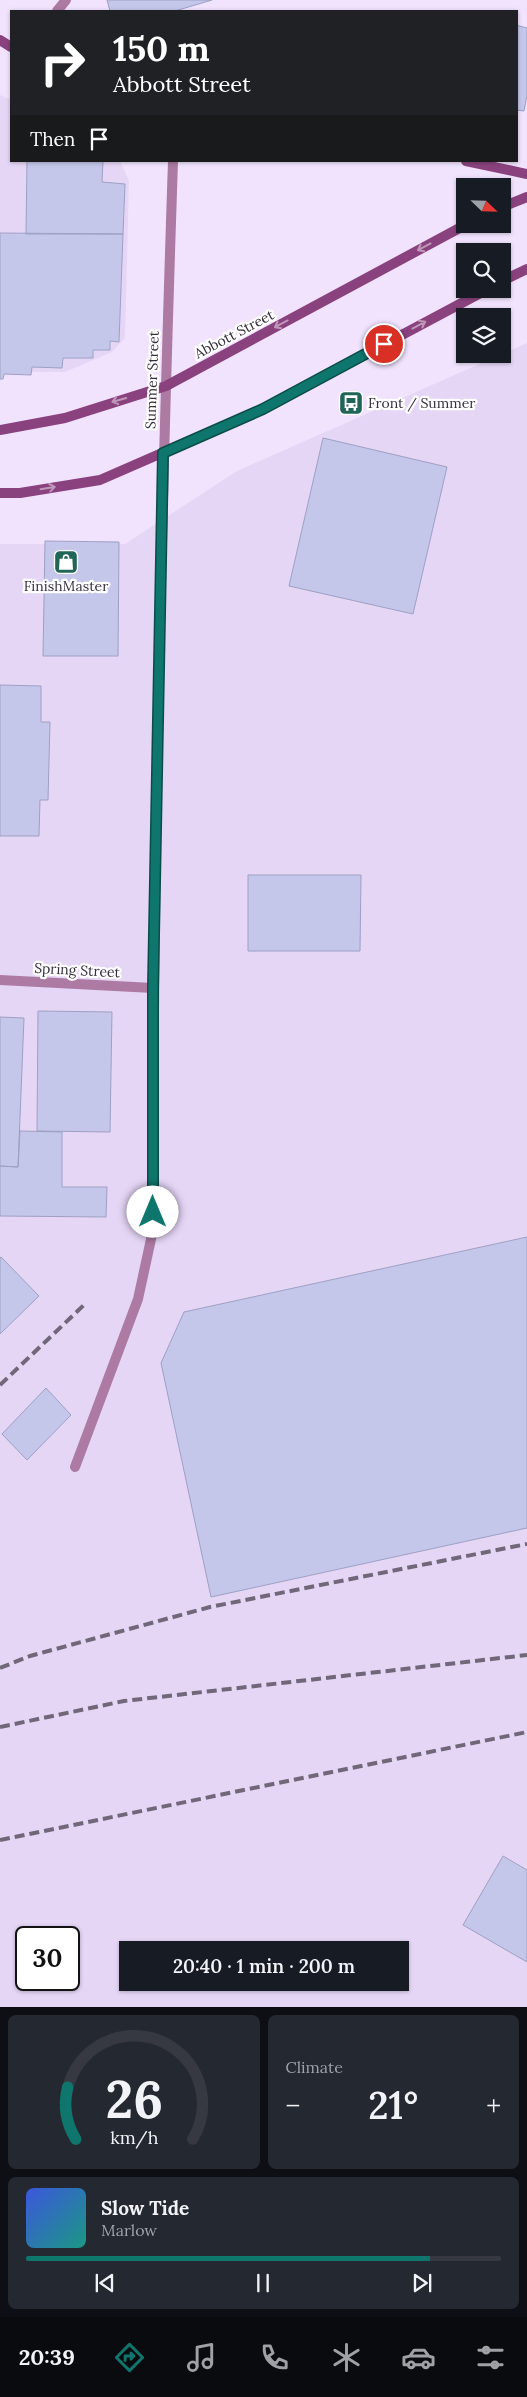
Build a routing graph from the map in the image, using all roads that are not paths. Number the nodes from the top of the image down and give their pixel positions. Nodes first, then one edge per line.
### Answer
1 (66, 0) edge
2 (58, 10) edge
3 (173, 162) edge
4 (471, 162) edge
5 (527, 174) edge
6 (527, 197) edge
7 (511, 203) edge
8 (456, 230) edge
9 (527, 269) edge
10 (511, 277) edge
11 (471, 298) edge
12 (166, 386) junction
13 (0, 430) edge
14 (163, 453) junction
15 (0, 493) edge
16 (0, 980) edge
17 (153, 988) junction
18 (75, 1467) dead end

1 - 2 street
3 - 12 street, Summer Street
4 - 5 main road
6 - 7 main road
8 -> 12 main road, Abbott Street
9 - 10 main road
14 -> 11 main road
12 -> 13 main road, Abbott Street
12 - 14 street, Summer Street
15 -> 14 main road
14 - 17 street, Summer Street
16 - 17 street, Spring Street
17 - 18 street, Summer Street

